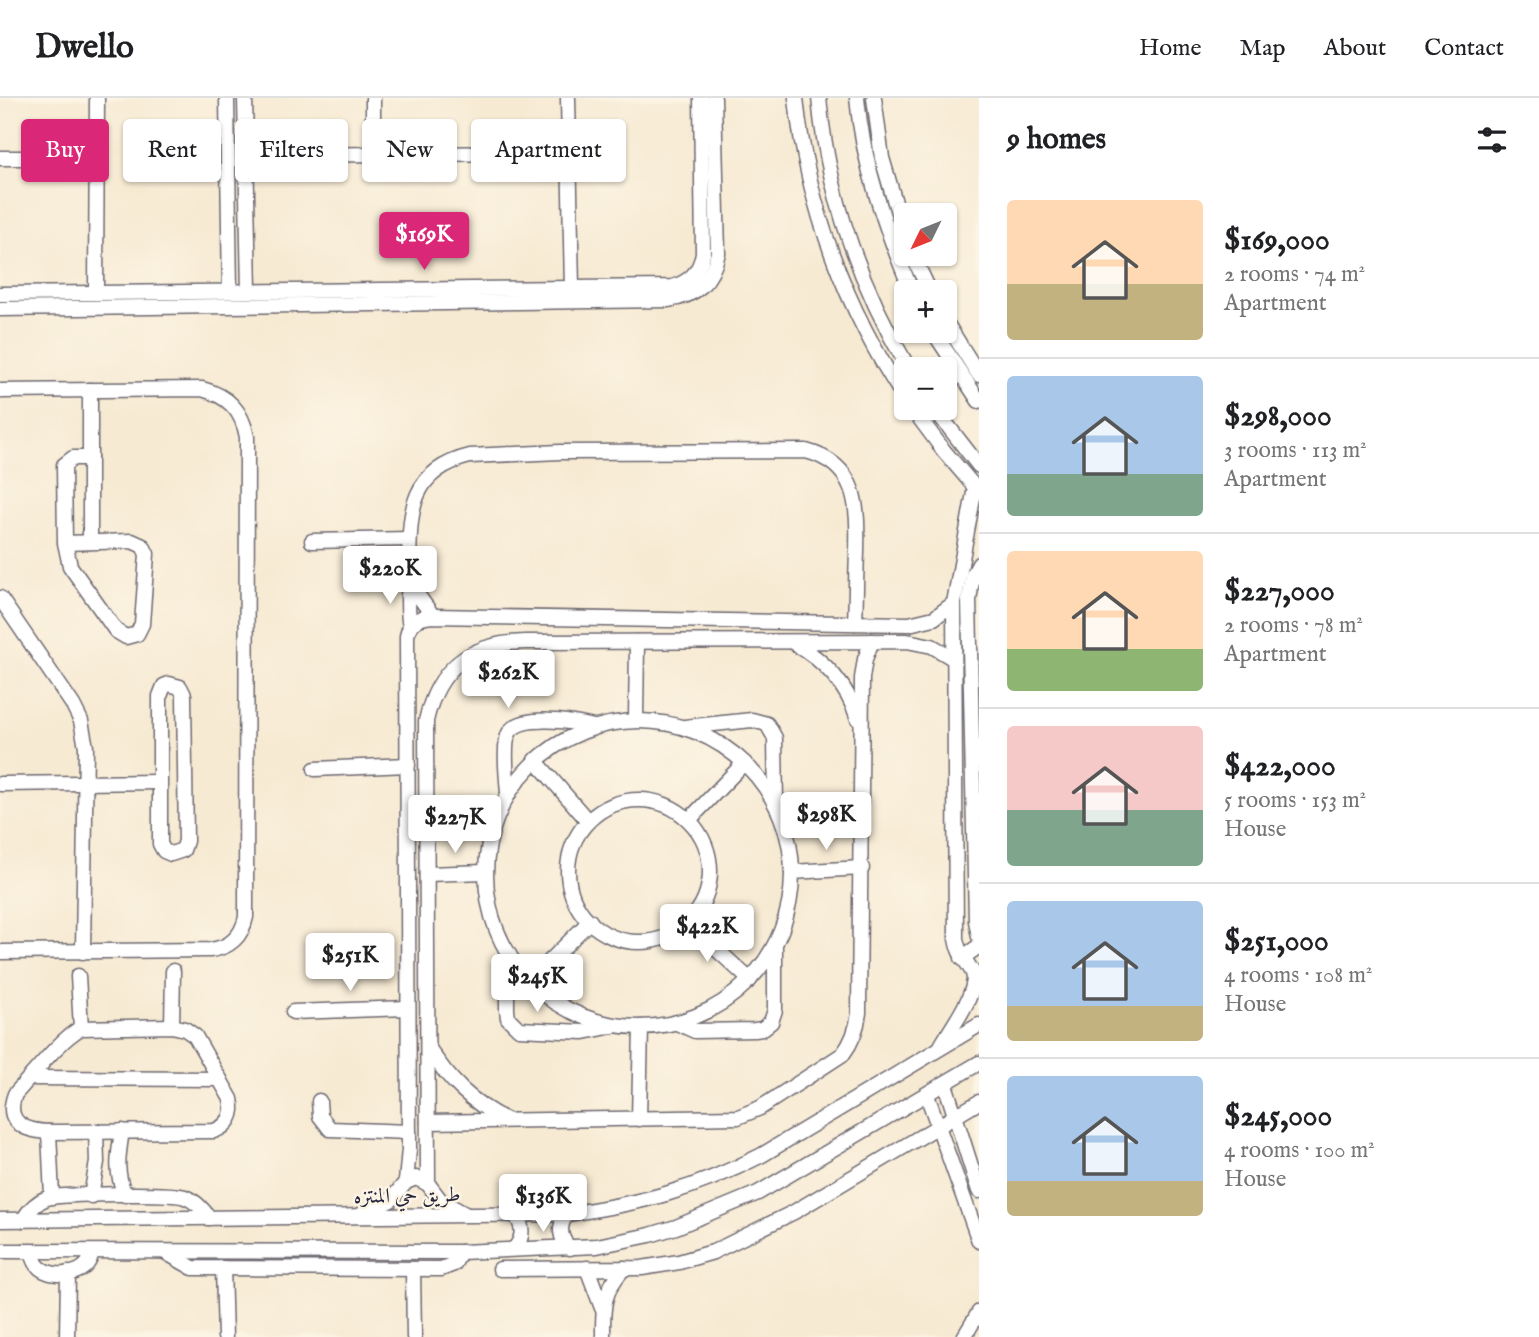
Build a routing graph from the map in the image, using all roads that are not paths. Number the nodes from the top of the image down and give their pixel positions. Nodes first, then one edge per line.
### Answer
1 (97, 98) edge
2 (227, 98) edge
3 (245, 98) edge
4 (373, 98) edge
5 (568, 98) edge
6 (701, 98) edge
7 (714, 98) edge
8 (796, 98) edge
9 (820, 98) edge
10 (858, 98) edge
11 (874, 98) edge
12 (97, 119) edge
13 (245, 119) edge
14 (373, 119) edge
15 (568, 119) edge
16 (0, 158) edge
17 (21, 158) edge
18 (97, 182) edge
19 (247, 182) edge
20 (570, 182) edge
21 (895, 203) edge
22 (907, 280) edge
23 (572, 288) junction
24 (230, 291) junction
25 (249, 291) junction
26 (96, 293) junction
27 (0, 294) edge
28 (0, 309) edge
29 (957, 340) edge
30 (941, 343) edge
31 (894, 345) junction
32 (878, 354) junction
33 (902, 357) edge
34 (979, 375) edge
35 (894, 380) edge
36 (90, 390) junction
37 (0, 391) edge
38 (979, 401) edge
39 (921, 420) edge
40 (943, 420) edge
41 (90, 458) junction
42 (978, 464) edge
43 (977, 489) edge
44 (409, 538) junction
45 (312, 541) dead end
46 (90, 542) junction
47 (65, 543) junction
48 (964, 552) junction
49 (972, 569) edge
50 (409, 583) junction
51 (0, 598) edge
52 (954, 603) junction
53 (433, 616) junction
54 (503, 618) junction
55 (580, 619) junction
56 (682, 620) junction
57 (792, 622) junction
58 (855, 623) junction
59 (410, 627) junction
60 (504, 642) junction
61 (579, 642) junction
62 (637, 642) junction
63 (681, 642) junction
64 (791, 642) junction
65 (873, 642) junction
66 (954, 659) junction
67 (636, 720) junction
68 (426, 721) junction
69 (408, 722) junction
70 (972, 722) junction
71 (954, 723) junction
72 (593, 727) junction
73 (684, 727) junction
74 (861, 728) junction
75 (535, 760) junction
76 (744, 763) junction
77 (408, 765) junction
78 (315, 769) dead end
79 (159, 782) junction
80 (0, 783) edge
81 (86, 783) junction
82 (508, 793) junction
83 (776, 806) junction
84 (689, 820) junction
85 (589, 821) junction
86 (427, 826) junction
87 (408, 827) junction
88 (955, 843) junction
89 (974, 843) junction
90 (862, 867) junction
91 (485, 872) junction
92 (792, 872) junction
93 (427, 874) junction
94 (590, 921) junction
95 (688, 923) junction
96 (979, 937) edge
97 (775, 946) junction
98 (979, 946) edge
99 (0, 952) edge
100 (83, 952) junction
101 (507, 952) junction
102 (409, 958) junction
103 (427, 958) junction
104 (962, 958) junction
105 (173, 971) dead end
106 (977, 974) edge
107 (78, 976) dead end
108 (750, 980) junction
109 (530, 981) junction
110 (408, 1008) junction
111 (293, 1012) dead end
112 (677, 1023) junction
113 (614, 1025) junction
114 (979, 1025) edge
115 (172, 1026) junction
116 (641, 1027) junction
117 (81, 1028) junction
118 (428, 1047) junction
119 (939, 1049) junction
120 (979, 1063) edge
121 (30, 1079) junction
122 (220, 1079) junction
123 (945, 1084) junction
124 (927, 1095) junction
125 (319, 1101) dead end
126 (979, 1102) edge
127 (956, 1117) junction
128 (639, 1119) junction
129 (508, 1121) junction
130 (428, 1122) junction
131 (939, 1127) junction
132 (96, 1131) junction
133 (122, 1131) junction
134 (49, 1132) junction
135 (409, 1132) junction
136 (428, 1148) junction
137 (409, 1149) junction
138 (406, 1182) junction
139 (428, 1184) junction
140 (979, 1191) edge
141 (125, 1195) junction
142 (91, 1196) junction
143 (52, 1197) junction
144 (514, 1214) junction
145 (567, 1214) junction
146 (470, 1216) junction
147 (354, 1217) junction
148 (209, 1218) junction
149 (0, 1220) edge
150 (23, 1220) junction
151 (979, 1241) edge
152 (597, 1246) junction
153 (570, 1248) junction
154 (514, 1249) junction
155 (0, 1251) edge
156 (33, 1252) junction
157 (165, 1252) junction
158 (461, 1252) junction
159 (91, 1253) junction
160 (223, 1268) junction
161 (592, 1268) junction
162 (624, 1268) junction
163 (412, 1269) junction
164 (500, 1269) dead end
165 (68, 1273) junction
166 (602, 1308) junction
167 (979, 1312) edge
168 (67, 1337) edge
169 (225, 1337) edge
170 (414, 1337) edge
171 (603, 1337) edge
172 (964, 1337) edge

1 - 12 street
2 - 24 street
3 - 13 street
4 - 14 street
5 - 15 street
6 - 23 street
7 - 28 street
8 - 32 street
9 - 31 street
10 - 22 street
11 - 21 street
16 - 17 street
18 - 26 street
19 - 25 street
20 - 23 street
23 - 25 street
24 - 25 street
24 - 26 street
26 - 27 street
29 - 34 street
30 - 38 street
31 - 32 street
31 - 33 street
32 - 35 street
36 - 37 street
36 - 41 street
36 - 100 street
39 - 43 street
40 - 42 street
41 - 46 street
41 - 47 street
43 - 48 street
44 - 45 street
44 - 50 street
44 - 58 street
46 - 47 street
46 - 47 street
48 - 49 street
48 - 49 street
49 - 52 street
49 - 70 street
50 - 53 street
50 - 59 street
51 - 81 street
52 - 58 street
52 - 66 street
53 - 54 street
53 - 59 street
54 - 55 street
54 - 60 street
55 - 56 street
55 - 61 street
56 - 57 street
56 - 63 street
57 - 58 street
57 - 64 street
59 - 69 street
60 - 61 street
60 - 68 street
61 - 62 street
62 - 63 street
62 - 67 street
63 - 64 street
64 - 65 street
64 - 74 street
65 - 66 street
65 - 74 street
66 - 71 street
67 - 72 street
67 - 73 street
68 - 69 street
68 - 86 street
69 - 77 street
70 - 71 street
70 - 89 street
71 - 88 street
72 - 75 street
72 - 82 street
73 - 76 street
73 - 83 street
74 - 90 street
75 - 82 street
75 - 85 street
76 - 83 street
76 - 84 street
77 - 78 street
77 - 87 street
79 - 79 street
79 - 81 street
80 - 81 street
81 - 100 street
82 - 91 street
83 - 92 street
84 - 85 street
84 - 95 street
85 - 94 street
86 - 87 street
86 - 93 street
87 - 102 street
88 - 89 street
88 - 104 street
89 - 96 street
90 - 92 street
90 - 128 street
91 - 93 street
91 - 101 street
92 - 97 street
93 - 103 street
94 - 95 street
94 - 109 street
95 - 108 street
97 - 108 street
97 - 112 street
98 - 104 street
99 - 100 street
101 - 109 street
101 - 113 street
102 - 103 street
102 - 110 street
103 - 118 street
104 - 106 street
105 - 115 street
106 - 119 street
107 - 117 street
108 - 112 street
109 - 113 street
110 - 111 street
110 - 135 street
112 - 116 street
113 - 116 street
114 - 119 street, طريق حي المنتزه
115 - 117 street
115 - 122 street
116 - 128 street
117 - 121 street
118 - 129 street
118 - 130 street
119 - 145 street, طريق حي المنتزه
120 - 123 street
121 - 122 street
121 - 134 street
122 - 133 street
123 - 124 street
123 - 127 street
124 - 131 street
124 - 152 street
125 - 135 street
126 - 127 street
127 - 131 street
127 - 140 street
128 - 129 street
129 - 130 street
130 - 136 street
131 - 151 street
131 - 162 street
132 - 133 street
132 - 134 street
132 - 142 street
133 - 141 street
134 - 143 street
135 - 137 street
136 - 137 street
136 - 139 street
137 - 138 street
138 - 139 street
138 - 147 street
139 - 146 street
141 - 142 street
141 - 148 street
142 - 143 street
143 - 150 street
144 - 145 street, طريق حي المنتزه
144 - 146 street, طريق حي المنتزه
144 - 154 street
145 - 153 street
146 - 147 street, طريق حي المنتزه
147 - 148 street, طريق حي المنتزه
148 - 150 street, طريق حي المنتزه
149 - 150 street, طريق حي المنتزه
152 - 153 street
152 - 161 street
153 - 154 street
154 - 158 street
155 - 156 street
156 - 159 street
156 - 165 street
157 - 158 street
157 - 159 street
157 - 160 street
158 - 163 street
159 - 165 street
160 - 163 street
160 - 169 street
161 - 162 street
161 - 164 street
161 - 166 street
162 - 166 street
163 - 170 street
165 - 168 street
166 - 171 street
167 - 172 street

